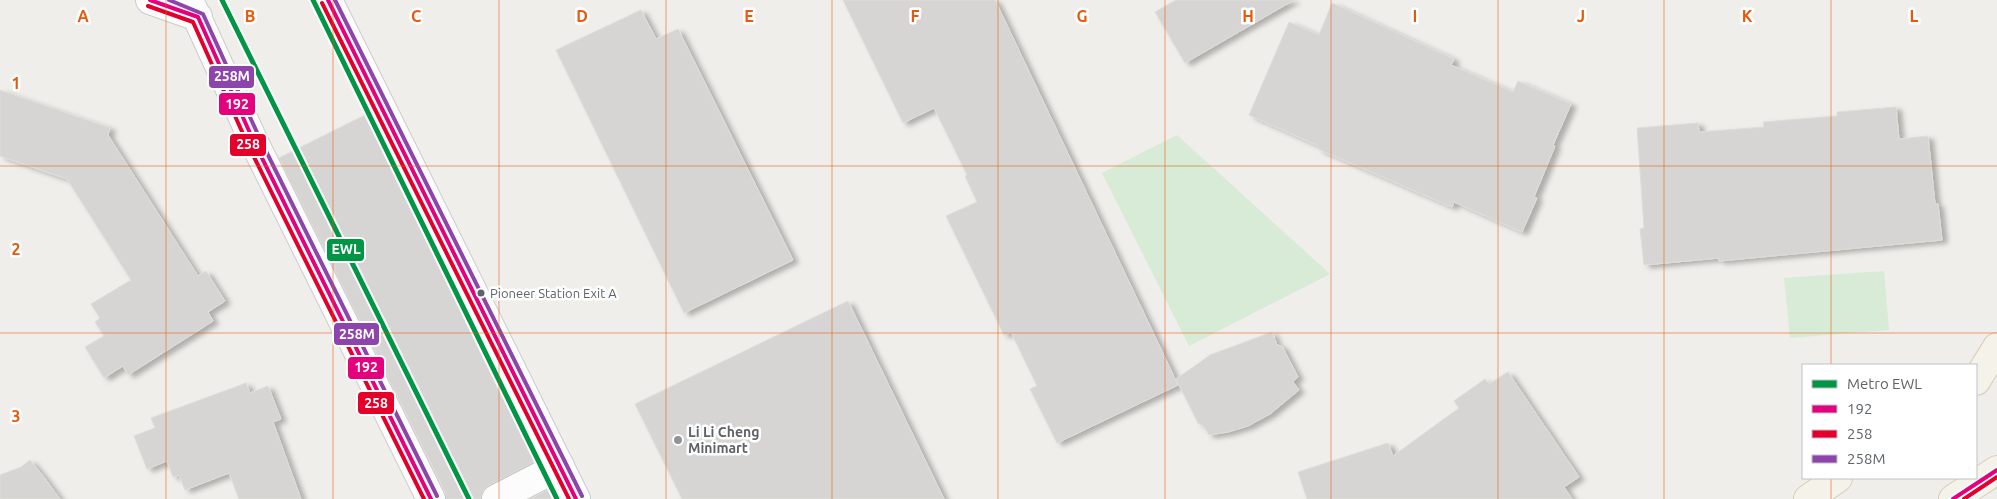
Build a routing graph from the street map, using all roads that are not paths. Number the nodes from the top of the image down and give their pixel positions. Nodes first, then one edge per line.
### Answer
1 (150, 0) edge
2 (328, 0) edge
3 (194, 9) edge
4 (1997, 347) edge
5 (1997, 372) edge
6 (1977, 381) edge
7 (1977, 382) edge
8 (560, 466) junction
9 (1997, 470) edge
10 (1837, 479) edge
11 (431, 499) edge
12 (496, 499) edge
13 (576, 499) edge
14 (1808, 499) edge
15 (1953, 499) edge

1 - 3 street
2 - 8 street
3 - 11 street
4 - 6 main road
5 - 7 main road
8 - 12 street
8 - 13 street
9 - 15 main road
10 - 14 main road

